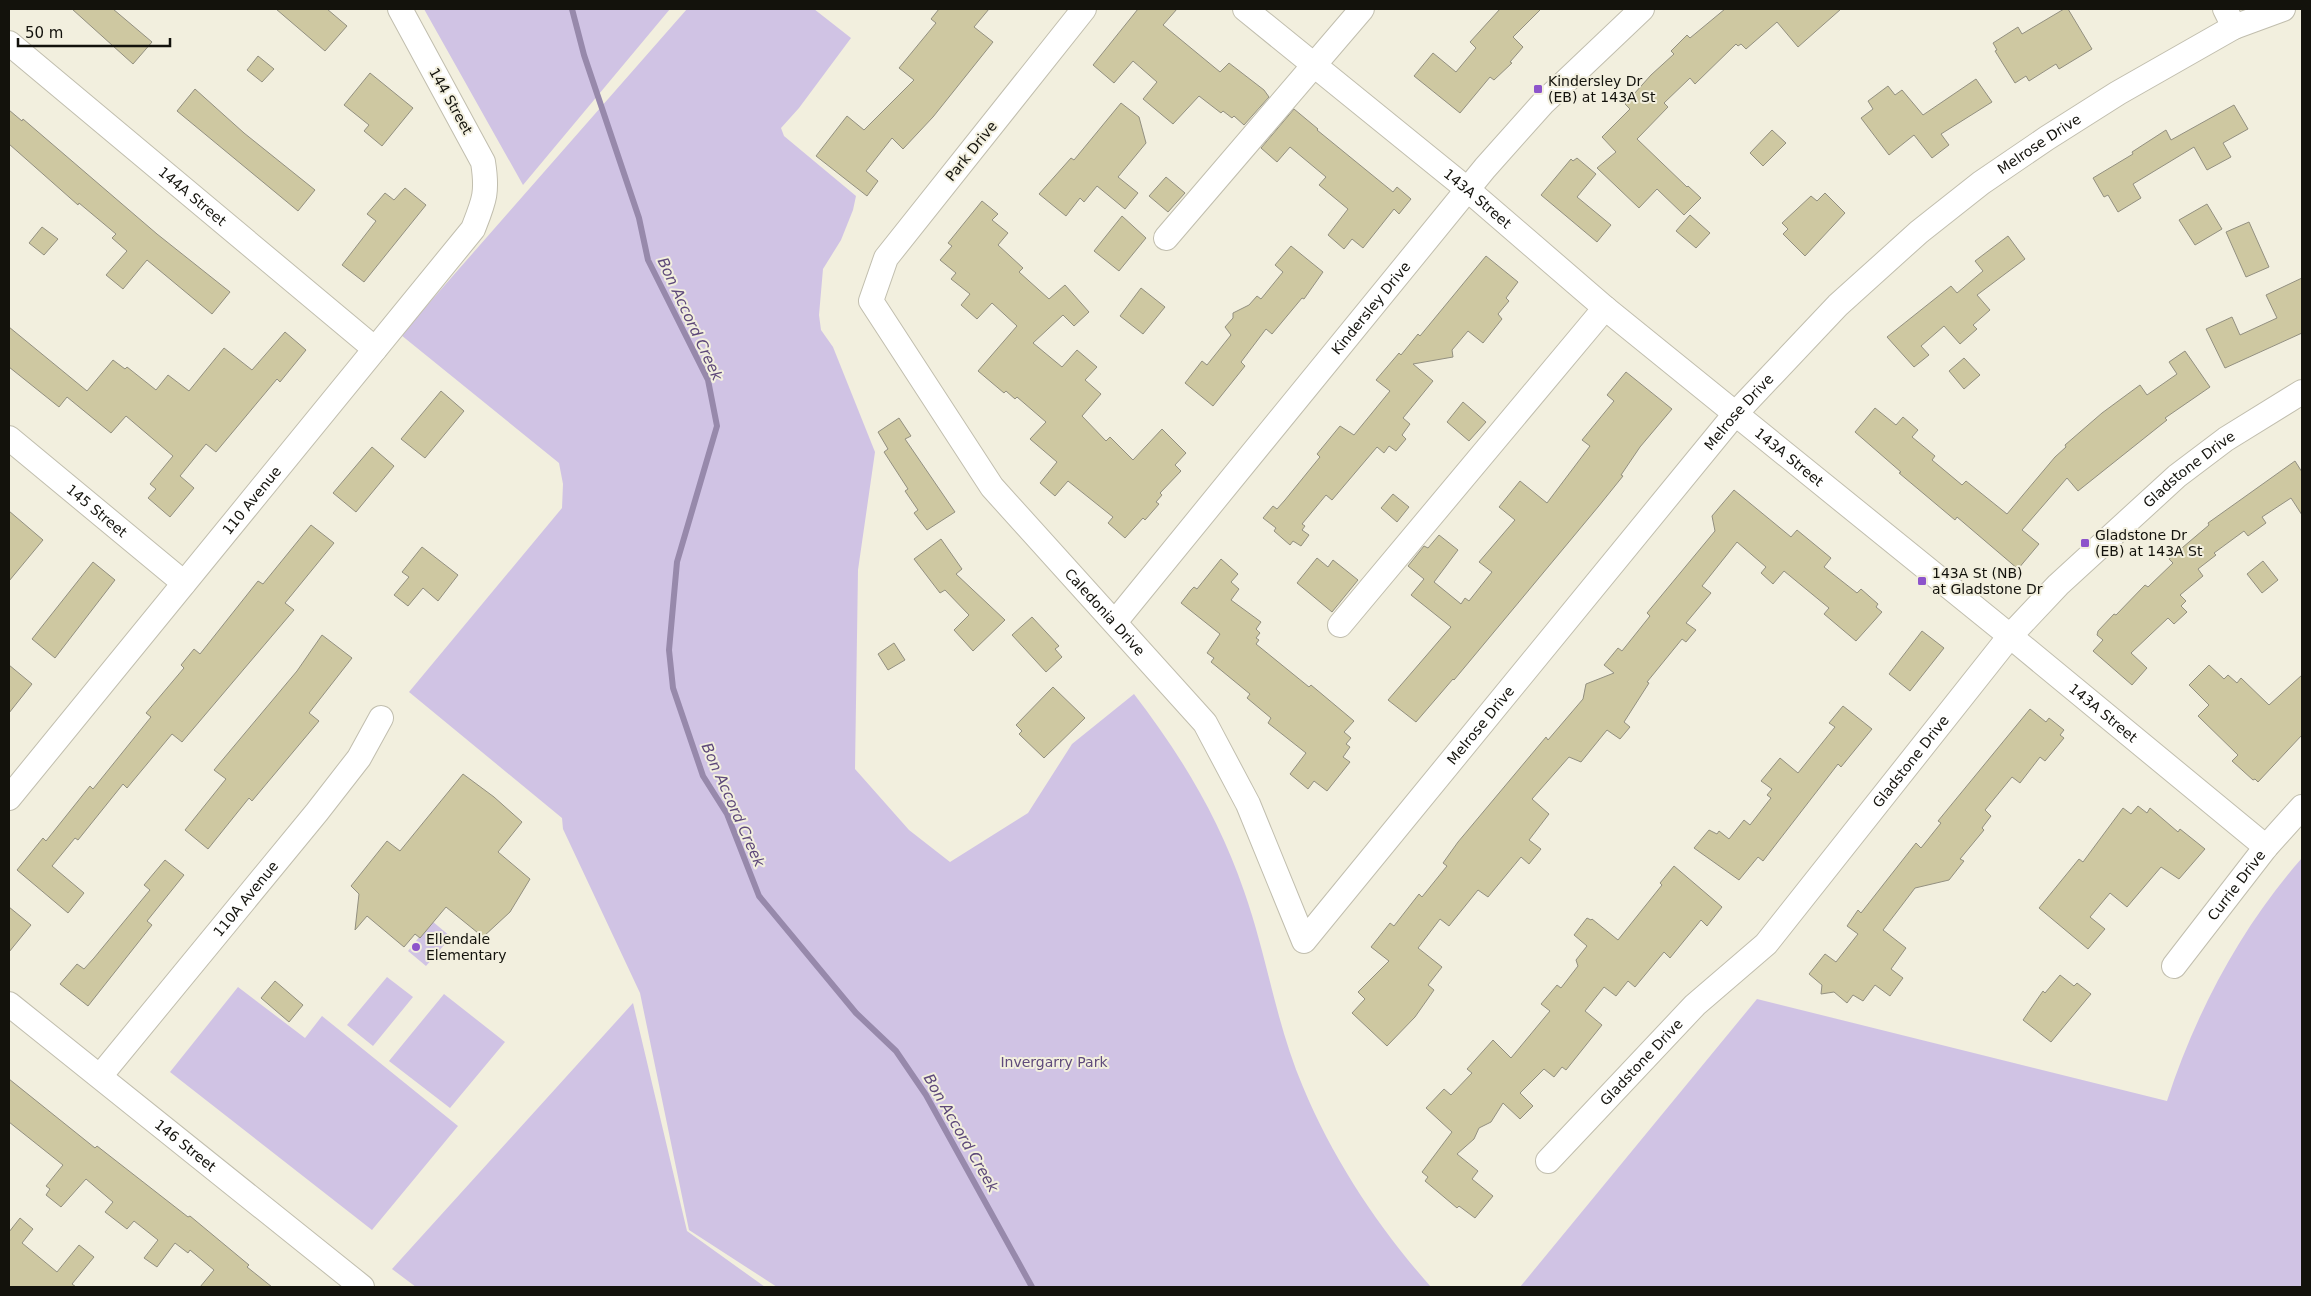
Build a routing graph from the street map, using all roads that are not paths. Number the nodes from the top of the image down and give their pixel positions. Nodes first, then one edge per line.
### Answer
1 (400, 9) edge
2 (1084, 9) edge
3 (1245, 9) edge
4 (1362, 9) edge
5 (1642, 9) edge
6 (2283, 9) edge
7 (2229, 18) edge
8 (9, 43) edge
9 (1313, 64) junction
10 (1467, 189) junction
11 (485, 199) joint
12 (1166, 238) dead end
13 (871, 301) joint
14 (1605, 308) junction
15 (375, 349) junction
16 (2302, 392) edge
17 (1735, 414) junction
18 (9, 438) edge
19 (184, 583) junction
20 (1115, 622) junction
21 (1340, 625) dead end
22 (2010, 636) junction
23 (381, 718) dead end
24 (9, 798) edge
25 (2302, 807) edge
26 (2266, 847) junction
27 (1304, 941) joint
28 (2174, 966) dead end
29 (9, 1004) edge
30 (101, 1075) junction
31 (1548, 1161) dead end
32 (362, 1287) edge

1 - 11 street, 144 Street
2 - 13 street, Park Drive
3 - 9 street, 143A Street
4 - 9 street
5 - 10 street, Kindersley Drive
6 - 7 street, Melrose Drive
7 - 17 street, Melrose Drive
8 - 15 street, 144A Street
9 - 10 street, 143A Street
9 - 12 street
10 - 14 street, 143A Street
10 - 20 street, Kindersley Drive
11 - 15 street, 110 Avenue
13 - 20 street, Caledonia Drive
14 - 17 street, 143A Street
14 - 21 street
15 - 19 street, 110 Avenue
16 - 22 street, Gladstone Drive
17 - 22 street, 143A Street
17 - 27 street, Melrose Drive
18 - 19 street, 145 Street
19 - 24 street, 110 Avenue
20 - 27 street, Caledonia Drive
22 - 26 street, 143A Street
22 - 31 street, Gladstone Drive
23 - 30 street, 110A Avenue
25 - 26 street, Currie Drive
26 - 28 street, Currie Drive
29 - 30 street, 146 Street
30 - 32 street, 146 Street

